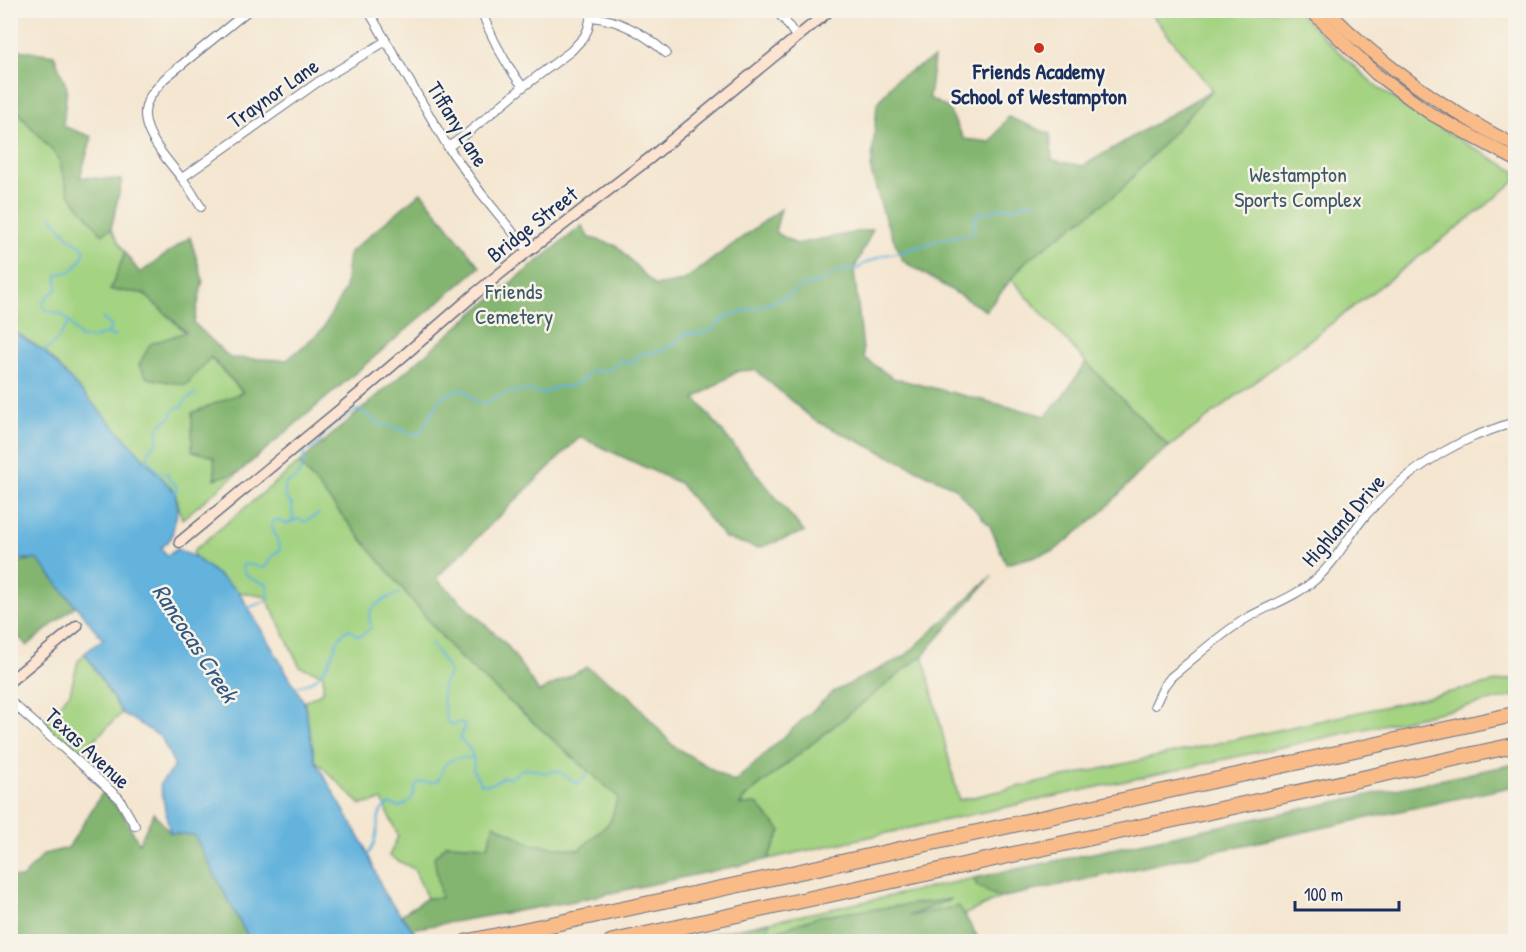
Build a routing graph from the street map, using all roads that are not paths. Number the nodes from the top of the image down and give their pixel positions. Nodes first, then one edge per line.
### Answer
1 (249, 10) edge
2 (368, 10) edge
3 (481, 10) edge
4 (774, 10) edge
5 (830, 10) edge
6 (1310, 10) edge
7 (1327, 10) edge
8 (592, 14) edge
9 (797, 38) junction
10 (386, 41) junction
11 (666, 54) dead end
12 (523, 87) junction
13 (1515, 146) edge
14 (448, 147) junction
15 (1515, 160) edge
16 (182, 178) junction
17 (201, 207) dead end
18 (528, 251) junction
19 (1515, 421) edge
20 (180, 542) dead end
21 (76, 626) dead end
22 (10, 681) edge
23 (10, 701) edge
24 (1155, 705) dead end
25 (1515, 714) edge
26 (1515, 745) edge
27 (135, 826) dead end
28 (466, 942) edge
29 (611, 942) edge

1 - 16 street
2 - 10 street, Tiffany Lane
3 - 12 street
4 - 9 street
5 - 9 main road, Bridge Street
6 - 15 main road
7 - 13 main road
8 - 11 street
8 - 12 street
9 - 18 main road, Bridge Street
10 - 14 street, Tiffany Lane
10 - 16 street, Traynor Lane
12 - 14 street
14 - 18 street, Tiffany Lane
16 - 17 street
18 - 20 main road, Bridge Street
19 - 24 street, Highland Drive
21 - 22 main road
23 - 27 street, Texas Avenue
25 - 28 highway
26 - 29 highway

